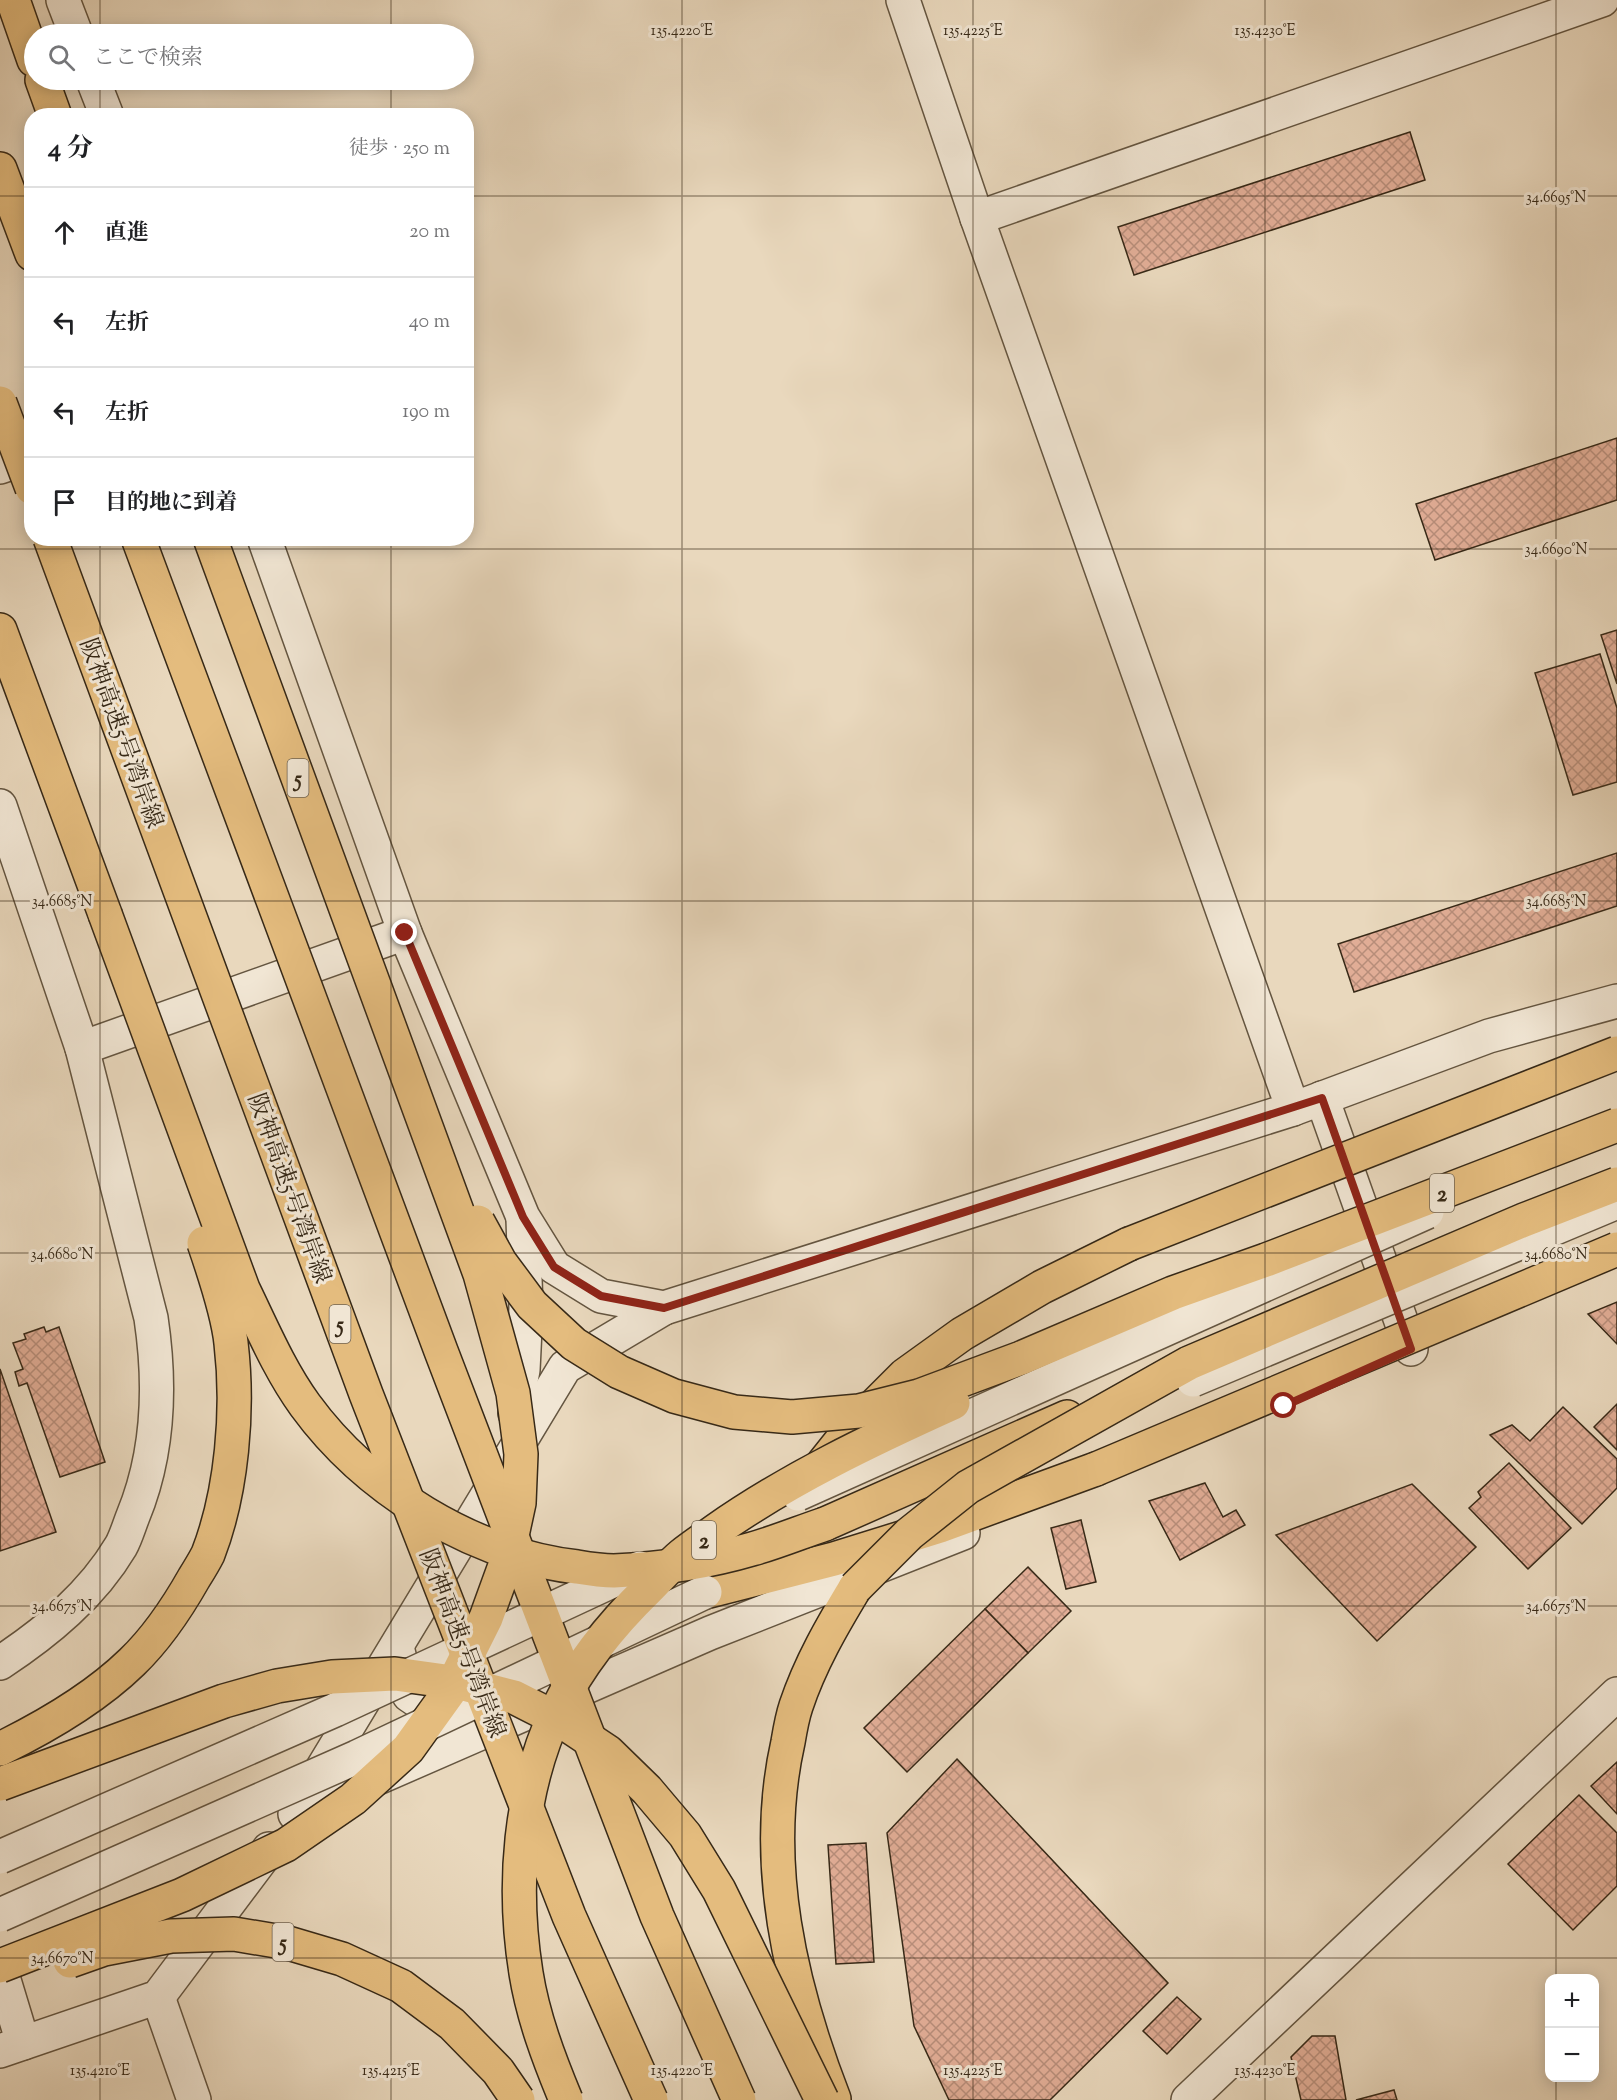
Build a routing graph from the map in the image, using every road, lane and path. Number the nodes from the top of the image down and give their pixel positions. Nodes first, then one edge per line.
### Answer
1 (13, 0) edge
2 (63, 0) edge
3 (903, 0) edge
4 (1602, 0) edge
5 (72, 24) edge
6 (24, 31) edge
7 (46, 90) edge
8 (97, 90) edge
9 (52, 108) edge
10 (104, 108) edge
11 (0, 169) edge
12 (977, 218) junction
13 (24, 233) edge
14 (0, 403) edge
15 (24, 459) edge
16 (0, 467) edge
17 (24, 467) edge
18 (53, 546) edge
19 (141, 546) edge
20 (213, 546) edge
21 (267, 546) edge
22 (0, 630) edge
23 (0, 806) edge
24 (105, 914) junction
25 (405, 933) junction
26 (1617, 1001) edge
27 (386, 1018) junction
28 (81, 1048) junction
29 (1617, 1053) edge
30 (1307, 1104) junction
31 (1617, 1125) edge
32 (1617, 1184) edge
33 (1617, 1202) edge
34 (523, 1217) junction
35 (1617, 1250) edge
36 (1617, 1257) edge
37 (1266, 1260) junction
38 (664, 1308) junction
39 (1411, 1349) junction
40 (1190, 1363) junction
41 (506, 1464) junction
42 (801, 1493) junction
43 (705, 1592) junction
44 (396, 1644) junction
45 (0, 1663) edge
46 (1617, 1694) edge
47 (515, 1718) junction
48 (0, 1749) edge
49 (0, 1784) edge
50 (295, 1814) junction
51 (0, 1857) edge
52 (0, 1915) edge
53 (0, 1966) edge
54 (0, 1986) edge
55 (158, 1997) junction
56 (12, 2047) edge
57 (194, 2100) edge
58 (518, 2100) edge
59 (566, 2100) edge
60 (651, 2100) edge
61 (739, 2100) edge
62 (822, 2100) edge
63 (834, 2100) edge
64 (1188, 2100) edge

1 - 6 highway
2 - 5 street
3 - 12 street
4 - 12 street
7 - 9 highway
8 - 10 street
11 - 13 highway
12 - 30 street
14 - 17 highway, bridge
15 - 16 street
18 - 60 highway, 阪神高速5号湾岸線 / 5, bridge
19 - 61 highway, bridge
20 - 27 highway, 5, bridge
21 - 25 street
22 - 24 highway
23 - 28 street
24 - 40 highway, 2, bridge
24 - 48 highway, bridge
25 - 28 street
25 - 34 street
26 - 30 street
27 - 37 highway, 2, bridge
27 - 53 highway, 5, bridge
28 - 45 street
29 - 42 highway, bridge
30 - 38 street
30 - 39 street
31 - 37 highway, 2, bridge
31 - 42 street, bridge
32 - 40 highway, 2, bridge
33 - 43 street, bridge
34 - 38 street
34 - 41 street
35 - 43 highway, bridge
36 - 39 street
37 - 59 highway, 2, bridge
38 - 41 street
39 - 47 street
40 - 63 highway, 2, bridge
41 - 44 street
42 - 51 street, bridge
43 - 52 street, bridge
44 - 47 street
44 - 50 street
46 - 64 street
47 - 50 street
49 - 62 highway, bridge
50 - 55 street
53 - 56 street
54 - 58 highway, 5, bridge
55 - 56 street
55 - 57 street

